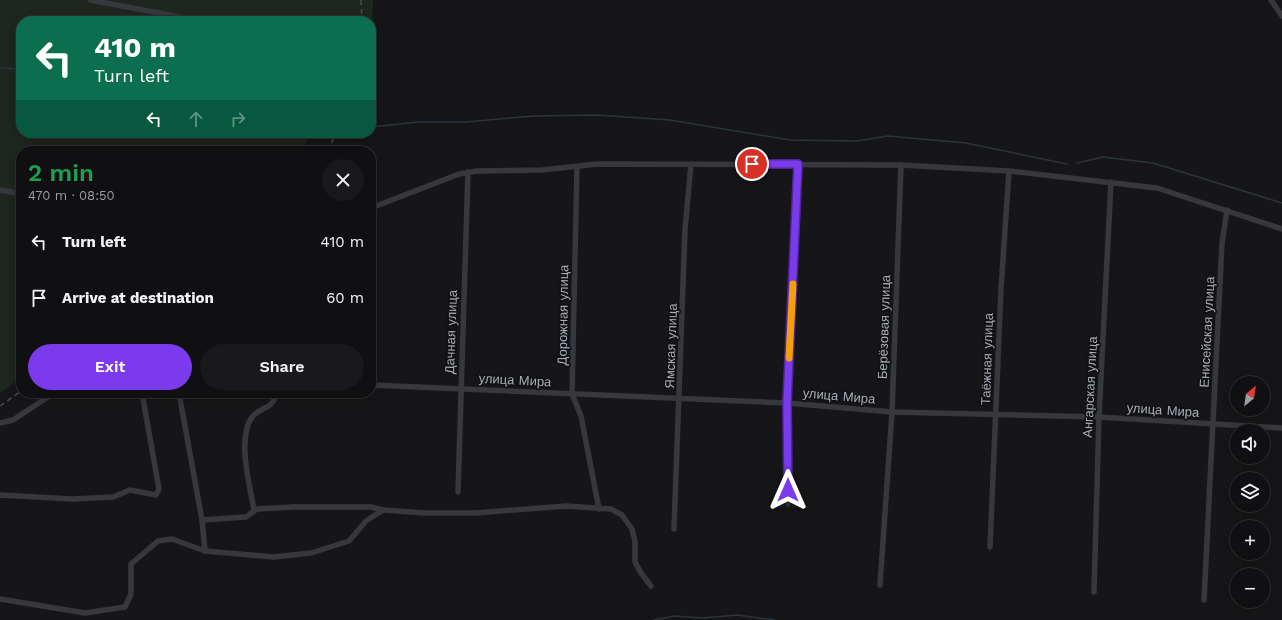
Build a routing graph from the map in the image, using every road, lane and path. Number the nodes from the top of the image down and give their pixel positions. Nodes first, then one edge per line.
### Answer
1 (90, 0) edge
2 (1271, 0) edge
3 (175, 16) edge
4 (1282, 16) edge
5 (691, 164) junction
6 (798, 164) junction
7 (901, 165) junction
8 (577, 167) junction
9 (1009, 171) junction
10 (468, 172) junction
11 (1110, 182) junction
12 (0, 190) edge
13 (16, 193) edge
14 (376, 206) edge
15 (1227, 210) junction
16 (1282, 229) edge
17 (376, 385) edge
18 (460, 389) junction
19 (572, 394) junction
20 (46, 398) edge
21 (143, 398) edge
22 (180, 398) edge
23 (274, 398) edge
24 (680, 398) junction
25 (787, 403) junction
26 (892, 412) junction
27 (996, 415) junction
28 (1099, 417) junction
29 (0, 423) edge
30 (1212, 425) junction
31 (1282, 428) edge
32 (458, 492) dead end
33 (0, 495) edge
34 (788, 504) dead end
35 (599, 509) junction
36 (254, 510) junction
37 (383, 510) junction
38 (202, 520) junction
39 (674, 529) dead end
40 (990, 547) dead end
41 (205, 551) junction
42 (880, 585) dead end
43 (651, 586) dead end
44 (1094, 592) dead end
45 (0, 599) edge
46 (1204, 600) dead end

1 - 3 street
2 - 4 street
5 - 6 street
5 - 8 street
5 - 24 street, Ямская улица
6 - 7 street
6 - 25 street
7 - 9 street
7 - 26 street, Берёзовая улица
8 - 10 street
8 - 19 street, Дорожная улица
9 - 11 street
9 - 27 street, Таёжная улица
10 - 14 street
10 - 18 street, Дачная улица
11 - 15 street
11 - 28 street, Ангарская улица
12 - 13 street
15 - 16 street
15 - 30 street, Енисейская улица
17 - 18 street, улица Мира
18 - 19 street, улица Мира
18 - 32 street, Дачная улица
19 - 24 street, улица Мира
19 - 35 street, Дорожная улица
20 - 29 street
21 - 33 street
22 - 38 street
23 - 36 street
24 - 25 street, улица Мира
24 - 39 street, Ямская улица
25 - 26 street, улица Мира
25 - 34 street
26 - 27 street, улица Мира
26 - 42 street, Берёзовая улица
27 - 28 street, улица Мира
27 - 40 street, Таёжная улица
28 - 30 street, улица Мира
28 - 44 street, Ангарская улица
30 - 31 street, улица Мира
30 - 46 street, Енисейская улица
35 - 37 street
35 - 43 street
36 - 37 street
36 - 38 street
37 - 41 street
38 - 41 street
41 - 45 street

